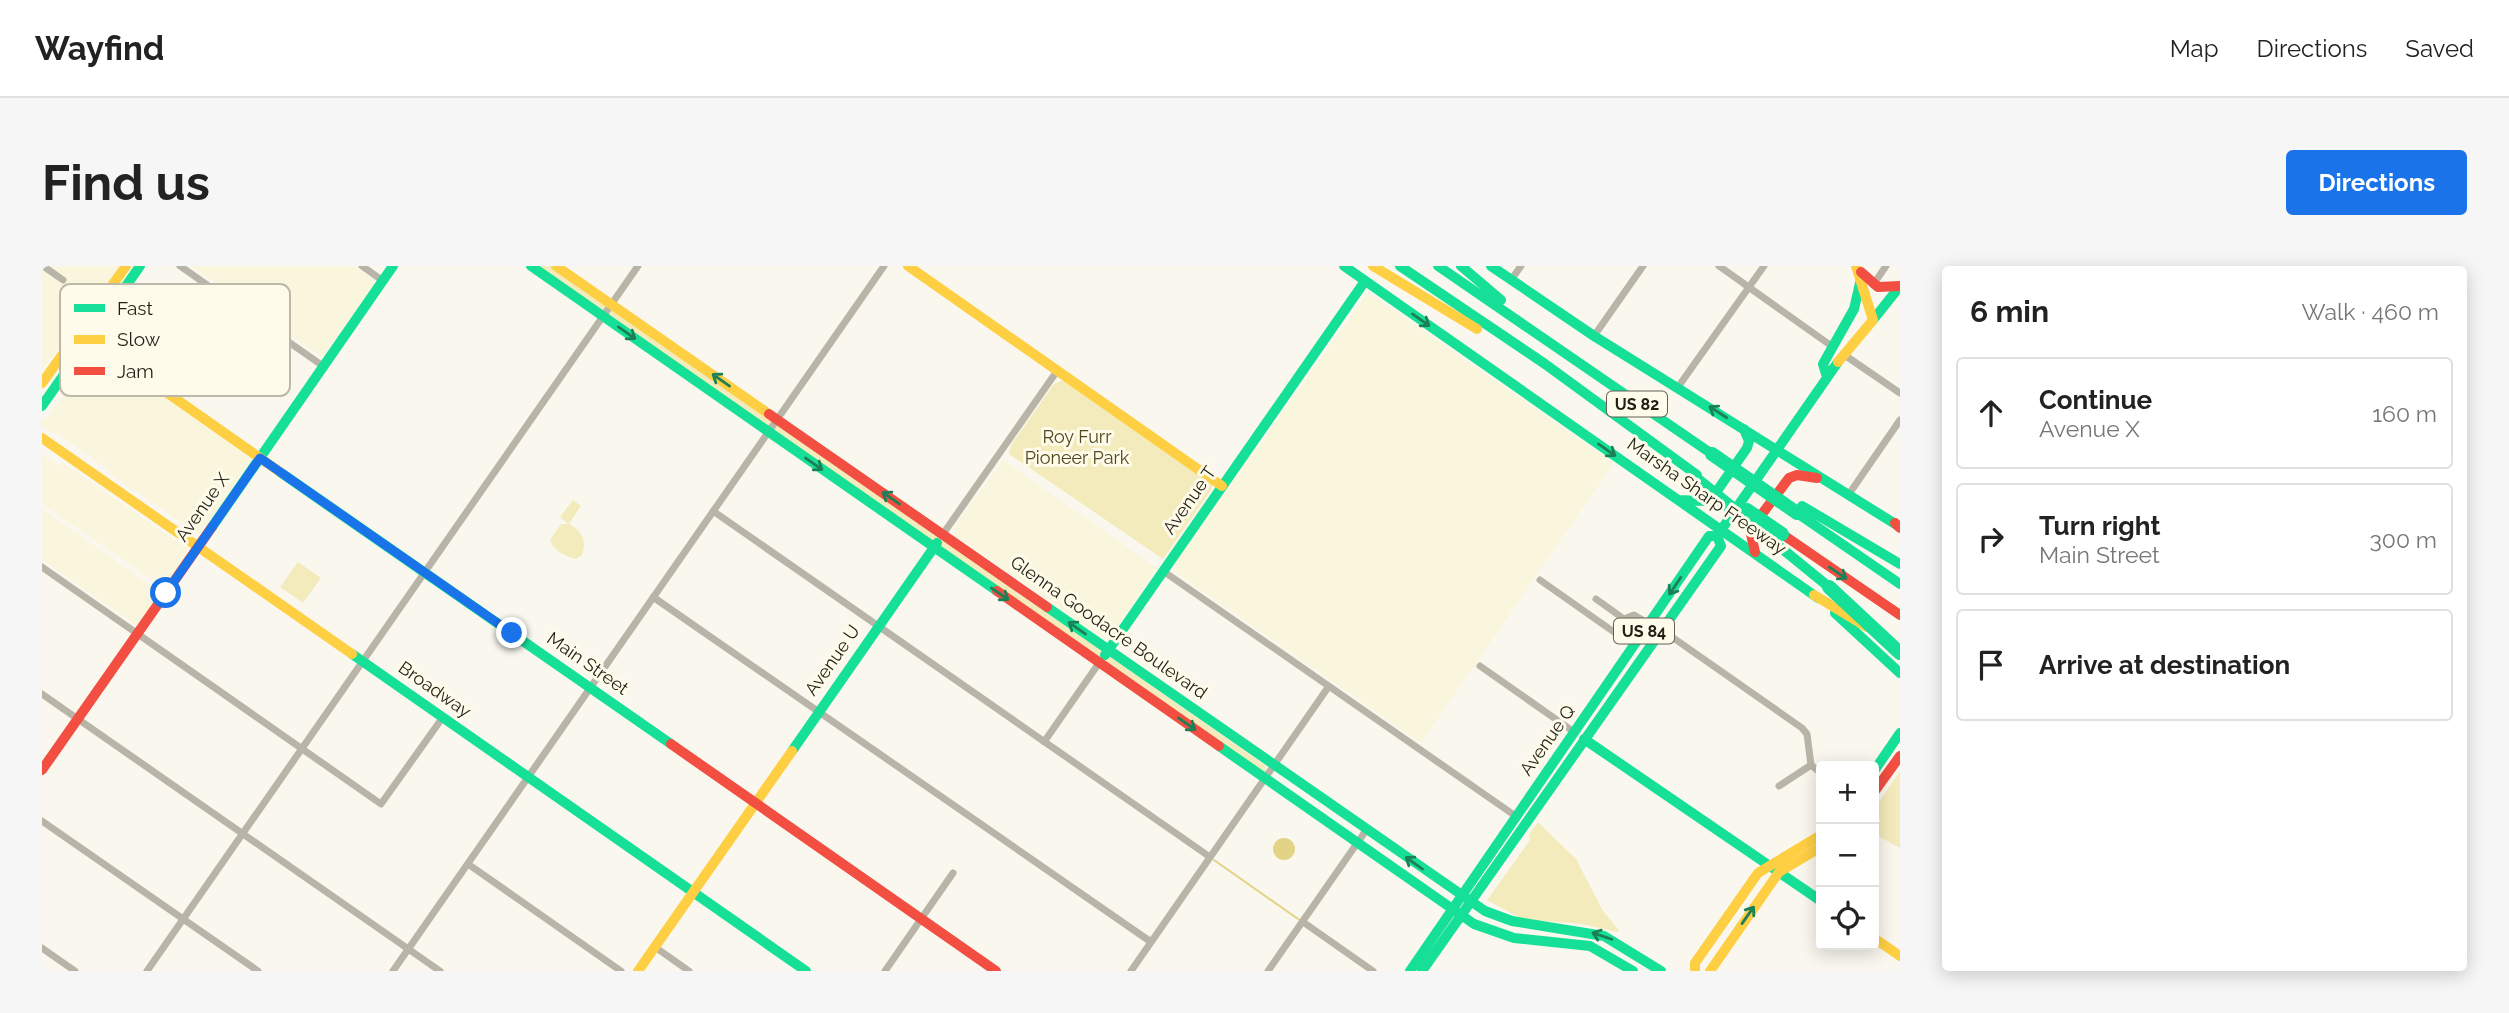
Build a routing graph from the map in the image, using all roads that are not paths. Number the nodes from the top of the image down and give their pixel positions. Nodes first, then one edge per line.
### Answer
1 (44, 266) edge
2 (126, 266) edge
3 (140, 266) edge
4 (180, 266) edge
5 (362, 266) edge
6 (393, 266) edge
7 (531, 266) edge
8 (556, 266) edge
9 (639, 266) edge
10 (884, 266) edge
11 (908, 266) edge
12 (1344, 266) edge
13 (1373, 266) edge
14 (1400, 266) edge
15 (1438, 266) edge
16 (1461, 266) edge
17 (1491, 266) edge
18 (1521, 266) edge
19 (1643, 266) edge
20 (1719, 266) edge
21 (1764, 266) edge
22 (1856, 266) edge
23 (1886, 266) edge
24 (63, 280) dead end
25 (1511, 280) junction
26 (383, 281) junction
27 (1365, 281) junction
28 (113, 284) edge
29 (127, 284) edge
30 (206, 284) edge
31 (1866, 284) junction
32 (1900, 286) edge
33 (1749, 287) junction
34 (1900, 303) edge
35 (608, 311) junction
36 (1877, 316) junction
37 (1594, 336) junction
38 (290, 343) edge
39 (1838, 350) junction
40 (1563, 353) junction
41 (60, 358) edge
42 (1545, 364) junction
43 (323, 366) junction
44 (1057, 371) junction
45 (60, 380) edge
46 (42, 383) edge
47 (1678, 387) junction
48 (1900, 393) edge
49 (172, 396) edge
50 (42, 406) edge
51 (1900, 420) edge
52 (773, 426) junction
53 (1744, 429) junction
54 (42, 438) edge
55 (1777, 451) junction
56 (260, 458) junction
57 (1823, 478) junction
58 (1222, 486) junction
59 (1849, 494) junction
60 (1679, 500) junction
61 (1799, 509) junction
62 (713, 511) junction
63 (1898, 526) edge
64 (1719, 533) junction
65 (943, 534) junction
66 (1779, 539) junction
67 (198, 546) junction
68 (934, 548) junction
69 (1756, 554) junction
70 (1900, 564) edge
71 (42, 567) edge
72 (1163, 571) junction
73 (425, 573) junction
74 (1540, 580) dead end
75 (1900, 584) edge
76 (1814, 595) junction
77 (653, 597) junction
78 (1595, 599) dead end
79 (1900, 615) edge
80 (879, 626) junction
81 (1655, 627) junction
82 (137, 633) junction
83 (1621, 637) junction
84 (1641, 637) junction
85 (1900, 647) edge
86 (1108, 650) junction
87 (1900, 653) edge
88 (1628, 656) junction
89 (363, 662) junction
90 (1099, 663) junction
91 (1480, 666) dead end
92 (1900, 673) edge
93 (1329, 686) junction
94 (591, 688) junction
95 (42, 694) edge
96 (819, 712) junction
97 (443, 717) junction
98 (78, 719) junction
99 (1900, 733) edge
100 (1580, 736) junction
101 (1044, 742) junction
102 (302, 749) junction
103 (1900, 756) edge
104 (1274, 765) junction
105 (1811, 765) junction
106 (1816, 769) edge
107 (42, 770) edge
108 (1880, 773) edge
109 (529, 777) junction
110 (1265, 778) junction
111 (1779, 786) dead end
112 (755, 803) junction
113 (1517, 817) junction
114 (42, 821) edge
115 (1367, 830) junction
116 (243, 834) junction
117 (1816, 839) edge
118 (1358, 843) junction
119 (1816, 850) edge
120 (1210, 857) junction
121 (468, 864) junction
122 (1773, 869) junction
123 (953, 873) dead end
124 (693, 892) junction
125 (1816, 898) edge
126 (1466, 899) junction
127 (1457, 912) junction
128 (184, 919) junction
129 (921, 919) junction
130 (1303, 922) junction
131 (1879, 941) edge
132 (1151, 942) junction
133 (655, 947) junction
134 (42, 948) edge
135 (408, 949) junction
136 (1900, 956) edge
137 (75, 971) edge
138 (147, 971) edge
139 (258, 971) edge
140 (393, 971) edge
141 (440, 971) edge
142 (621, 971) edge
143 (638, 971) edge
144 (689, 971) edge
145 (806, 971) edge
146 (884, 971) edge
147 (996, 971) edge
148 (1131, 971) edge
149 (1268, 971) edge
150 (1373, 971) edge
151 (1410, 971) edge
152 (1422, 971) edge
153 (1633, 971) edge
154 (1661, 971) edge
155 (1695, 971) edge
156 (1710, 971) edge

1 - 24 street
2 - 28 main road
3 - 29 main road
4 - 30 street
5 - 26 street
6 - 26 main road, Avenue X
7 - 35 main road, Glenna Goodacre Boulevard
8 - 35 main road, Glenna Goodacre Boulevard
9 - 35 street
10 - 52 street
11 - 44 main road
12 - 27 main road, Marsha Sharp Freeway
13 - 42 main road
14 - 42 main road, Marsha Sharp Freeway / US 82
15 - 40 main road, Marsha Sharp Freeway / US 82
16 - 40 main road
17 - 25 main road
18 - 25 street
19 - 37 street
20 - 33 street
21 - 33 street
22 - 31 main road, US 84
23 - 31 street
25 - 37 main road
26 - 43 main road, Avenue X
27 - 58 main road, Avenue T
27 -> 60 main road, Marsha Sharp Freeway
31 - 32 main road
31 - 36 main road, US 84
31 - 39 main road, US 84
32 - 36 main road
33 - 39 street
33 - 47 street
34 - 36 main road
35 - 52 main road, Glenna Goodacre Boulevard
35 - 73 street
36 - 39 main road, US 84
37 - 47 main road
38 - 43 street
39 - 48 street
39 - 55 main road, Avenue Q / US 84
40 - 61 main road, Marsha Sharp Freeway / US 82, bridge
41 - 46 main road
42 - 66 main road, Marsha Sharp Freeway / US 82, bridge
43 - 56 main road, Avenue X
44 - 58 main road
44 - 65 street, Avenue U
45 - 50 main road
53 -> 47 main road
49 - 56 main road, Main Street
51 - 59 street
52 - 62 street
65 -> 52 main road, Glenna Goodacre Boulevard
52 -> 68 main road, Glenna Goodacre Boulevard
53 - 55 main road
53 - 60 main road
54 - 67 main road, Broadway
55 - 57 main road
55 - 64 main road, Avenue Q / US 84
56 - 67 main road, Avenue X
56 - 73 main road, Main Street
57 - 59 main road
57 - 69 main road
58 - 72 main road, Avenue T
59 - 63 main road
60 - 64 main road, Marsha Sharp Freeway
61 - 70 main road
61 - 75 main road, Marsha Sharp Freeway / US 82
62 - 77 street
62 - 80 street
64 - 69 main road, Marsha Sharp Freeway
64 - 81 main road, Avenue Q / US 84
65 - 68 main road, Avenue U
86 -> 65 main road, Glenna Goodacre Boulevard
66 -> 79 main road, Marsha Sharp Freeway / US 82
66 - 87 main road, bridge
67 - 82 main road, Avenue X
67 - 89 main road, Broadway
68 - 80 main road, Avenue U
68 -> 90 main road, Glenna Goodacre Boulevard
69 - 76 main road, Marsha Sharp Freeway
71 - 82 street
72 - 86 main road, Avenue T
72 - 93 street
73 - 89 street
73 - 94 main road, Main Street
74 - 83 street
76 - 85 main road
76 - 92 main road, Marsha Sharp Freeway
77 - 94 street
77 - 96 street
78 - 81 street
80 - 96 main road, Avenue U
80 - 101 street
81 - 84 main road, Avenue Q / US 84
81 - 100 main road, Avenue Q / US 84
81 - 105 street
82 - 98 main road, Avenue X
82 - 102 street
83 - 84 street
83 - 88 street
84 - 88 main road, Avenue Q / US 84
86 - 90 main road, Avenue T
86 - 104 main road, Glenna Goodacre Boulevard
88 - 100 main road, Avenue Q / US 84
89 - 97 main road, Broadway
89 - 102 street
90 - 101 street, Avenue T
90 -> 110 main road, Glenna Goodacre Boulevard
91 - 100 street
93 - 104 street
93 - 113 street
94 - 109 street
94 - 112 main road, Main Street
95 - 98 street
96 - 112 main road, Avenue U
96 - 132 street
97 - 102 street
97 - 109 main road, Broadway
98 - 107 main road, Avenue X
98 - 116 street
99 - 108 main road
100 - 113 main road, Avenue Q / US 84
100 - 122 main road
100 - 126 main road, Avenue Q / US 84
101 - 120 street
102 - 116 street
103 - 108 main road
104 - 110 street
104 - 115 main road, Glenna Goodacre Boulevard
105 - 106 street
105 - 111 street
109 - 121 street
109 - 124 main road, Broadway
110 - 118 main road, Glenna Goodacre Boulevard
110 - 120 street
112 - 124 main road, Avenue U
112 - 129 main road, Main Street
113 - 126 main road, Avenue Q / US 84
114 - 128 street
115 - 118 street
126 -> 115 main road, Glenna Goodacre Boulevard
116 - 128 street
116 - 135 street
117 - 122 main road
118 - 127 main road, Glenna Goodacre Boulevard
118 - 130 street
119 - 122 main road
120 - 132 street
121 - 135 street
121 - 142 street
122 - 125 main road
122 - 155 main road
156 -> 122 main road
123 - 129 street
124 - 133 main road, Avenue U
124 - 145 main road, Broadway
126 - 127 main road, Avenue Q / US 84
154 -> 126 main road, Glenna Goodacre Boulevard
127 - 151 main road, Avenue Q / US 84
127 - 152 main road, Avenue Q / US 84
127 - 153 main road, Glenna Goodacre Boulevard
128 - 138 street
128 - 139 street
129 - 146 street
129 - 147 main road, Main Street
130 - 149 street
130 - 150 street
131 - 136 main road
132 - 148 street
133 - 143 main road, Avenue U
133 - 144 street
134 - 137 street
135 - 140 street
135 - 141 street

